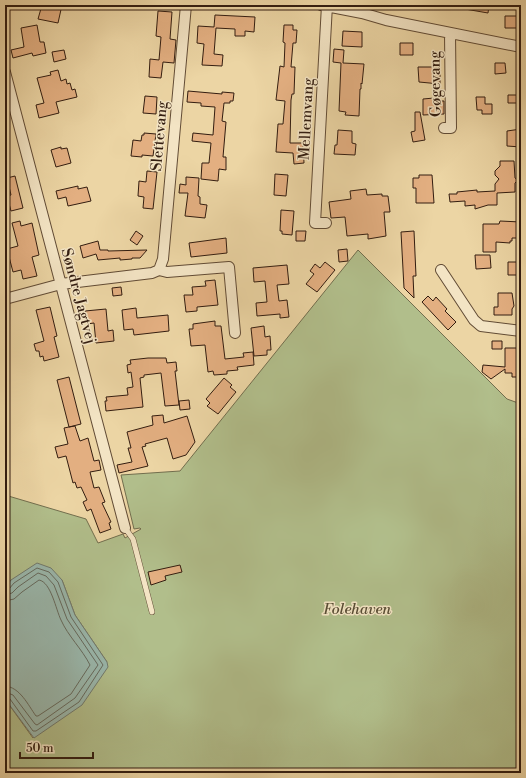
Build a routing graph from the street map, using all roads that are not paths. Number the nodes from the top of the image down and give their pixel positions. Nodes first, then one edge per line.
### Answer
1 (186, 5) edge
2 (325, 5) edge
3 (450, 33) junction
4 (521, 47) edge
5 (5, 72) edge
6 (9, 104) edge
7 (444, 128) dead end
8 (326, 223) dead end
9 (159, 270) junction
10 (440, 270) dead end
11 (61, 284) junction
12 (5, 299) edge
13 (521, 331) edge
14 (235, 333) dead end
15 (125, 528) joint
16 (152, 612) dead end

1 - 9 street, Slettevang
2 - 3 street, Gøgevang
2 - 8 street, Mellemvang
3 - 4 street, Gøgevang
3 - 7 street, Gøgevang
5 - 6 street, Søndre Jagtvej
6 - 11 street, Søndre Jagtvej
9 - 11 street
9 - 14 street
10 - 13 street
11 - 12 street
11 - 15 street, Søndre Jagtvej
15 - 16 lane

